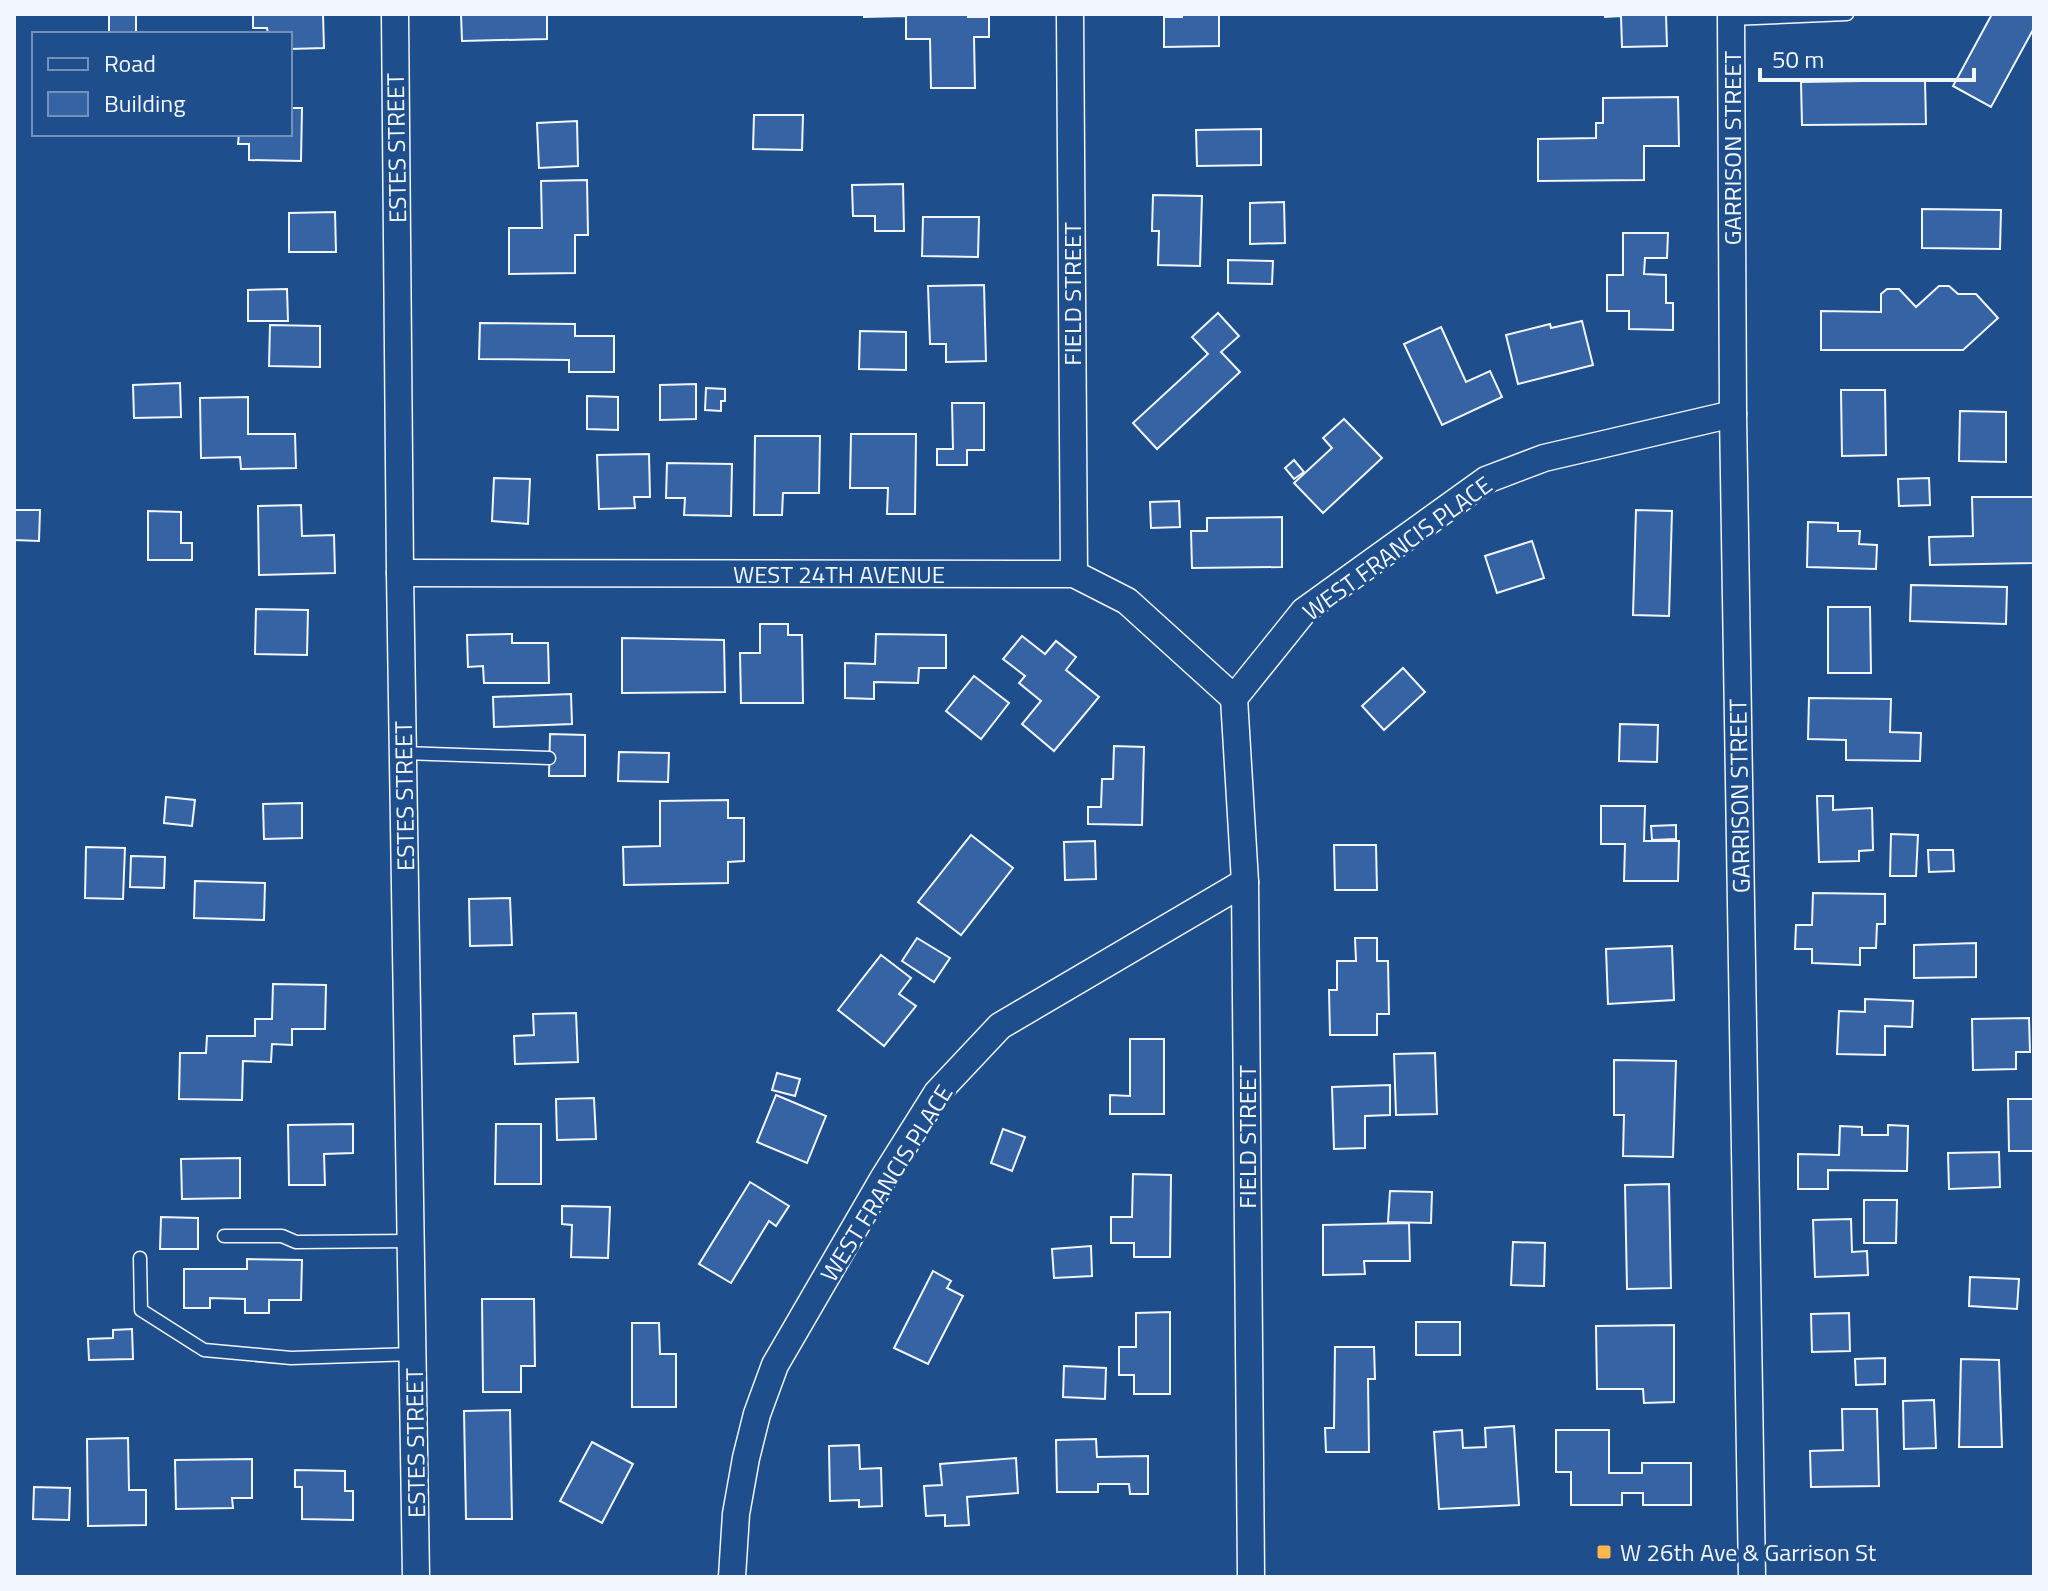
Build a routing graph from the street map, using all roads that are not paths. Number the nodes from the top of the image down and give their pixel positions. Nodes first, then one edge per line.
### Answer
1 (395, 14) edge
2 (1070, 14) edge
3 (1847, 14) edge
4 (1731, 16) edge
5 (1733, 414) junction
6 (400, 573) junction
7 (1074, 574) junction
8 (1234, 698) junction
9 (403, 753) junction
10 (549, 758) dead end
11 (1245, 882) junction
12 (224, 1236) dead end
13 (412, 1241) junction
14 (140, 1258) dead end
15 (414, 1354) junction
16 (416, 1577) edge
17 (732, 1577) edge
18 (1251, 1577) edge
19 (1752, 1577) edge

1 - 6 street, ESTES STREET
2 - 7 street, FIELD STREET
3 - 4 lane
4 - 5 street, GARRISON STREET
5 - 8 street, WEST FRANCIS PLACE
5 - 19 street, GARRISON STREET
6 - 7 street, WEST 24TH AVENUE
6 - 9 street, ESTES STREET
7 - 8 street, WEST 24TH AVENUE
8 - 11 street, FIELD STREET
9 - 10 lane
9 - 13 street, ESTES STREET
11 - 17 street, WEST FRANCIS PLACE
11 - 18 street, FIELD STREET
12 - 13 lane
13 - 15 street, ESTES STREET
14 - 15 lane
15 - 16 street, ESTES STREET

